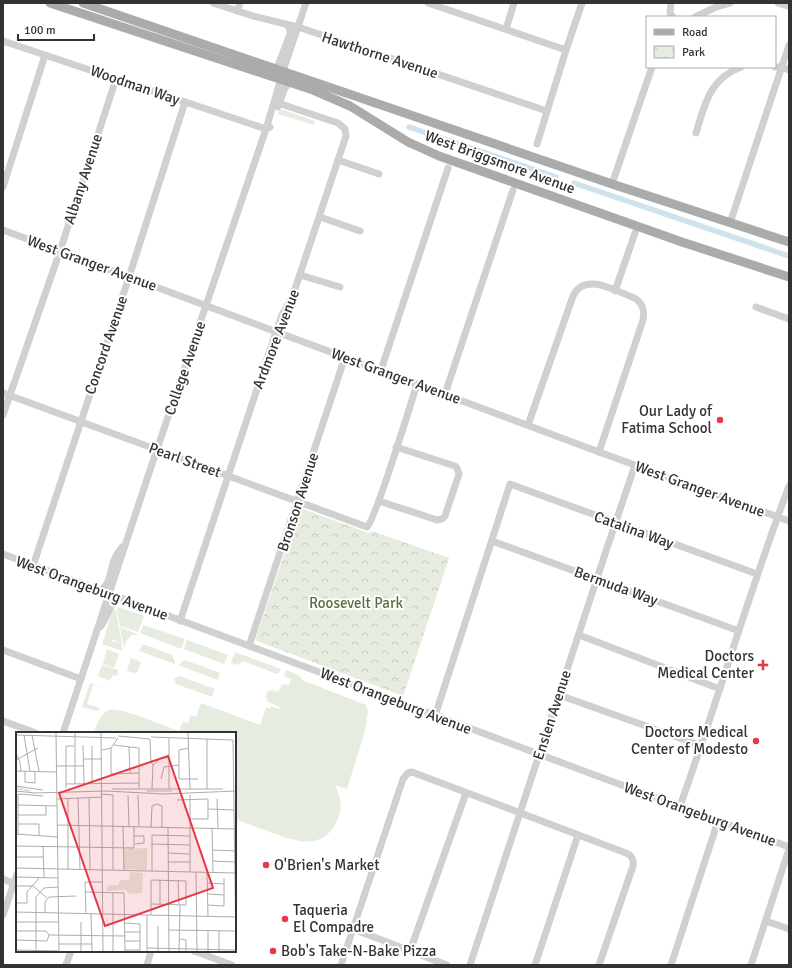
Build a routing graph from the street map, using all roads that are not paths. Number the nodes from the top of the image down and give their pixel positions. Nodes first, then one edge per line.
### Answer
1 (50, 3) edge
2 (83, 3) edge
3 (213, 3) edge
4 (240, 3) edge
5 (306, 3) edge
6 (428, 3) edge
7 (514, 3) edge
8 (582, 3) edge
9 (670, 3) edge
10 (730, 3) edge
11 (778, 3) edge
12 (449, 6) edge
13 (789, 6) edge
14 (238, 11) junction
15 (672, 16) edge
16 (698, 16) edge
17 (287, 25) junction
18 (298, 27) junction
19 (506, 29) junction
20 (290, 34) junction
21 (3, 41) edge
22 (789, 45) edge
23 (566, 50) junction
24 (45, 55) junction
25 (778, 67) edge
26 (652, 68) edge
27 (739, 68) edge
28 (789, 70) edge
29 (282, 77) junction
30 (116, 79) junction
31 (186, 102) junction
32 (277, 103) junction
33 (547, 110) junction
34 (266, 129) junction
35 (696, 133) dead end
36 (537, 144) dead end
37 (338, 160) junction
38 (448, 168) dead end
39 (378, 174) dead end
40 (612, 184) junction
41 (3, 187) edge
42 (513, 190) dead end
43 (320, 217) junction
44 (730, 223) junction
45 (3, 230) edge
46 (360, 231) dead end
47 (635, 233) dead end
48 (789, 242) edge
49 (60, 251) junction
50 (300, 275) junction
51 (129, 277) junction
52 (789, 277) edge
53 (340, 287) dead end
54 (615, 291) junction
55 (206, 306) junction
56 (756, 307) dead end
57 (789, 319) edge
58 (276, 332) junction
59 (345, 357) junction
60 (381, 370) junction
61 (417, 384) junction
62 (6, 394) edge
63 (445, 394) junction
64 (3, 415) edge
65 (80, 421) junction
66 (528, 425) junction
67 (396, 447) junction
68 (157, 450) junction
69 (599, 452) junction
70 (635, 465) junction
71 (228, 476) junction
72 (789, 486) edge
73 (379, 501) junction
74 (298, 502) junction
75 (778, 516) junction
76 (789, 521) edge
77 (615, 523) junction
78 (127, 539) junction
79 (492, 541) junction
80 (3, 554) edge
81 (33, 566) junction
82 (757, 574) junction
83 (596, 579) junction
84 (101, 590) junction
85 (110, 594) junction
86 (118, 597) junction
87 (180, 621) junction
88 (739, 631) junction
89 (97, 632) junction
90 (579, 635) junction
91 (249, 646) junction
92 (3, 650) edge
93 (81, 679) junction
94 (720, 689) junction
95 (559, 695) junction
96 (435, 716) junction
97 (3, 721) edge
98 (33, 732) edge
99 (63, 732) edge
100 (702, 746) junction
101 (539, 756) junction
102 (466, 793) junction
103 (680, 806) junction
104 (520, 812) junction
105 (718, 821) junction
106 (578, 835) junction
107 (789, 848) edge
108 (3, 879) edge
109 (15, 884) edge
110 (3, 915) edge
111 (766, 921) junction
112 (353, 929) junction
113 (789, 929) edge
114 (410, 951) junction
115 (71, 952) edge
116 (151, 952) edge
117 (197, 952) edge
118 (66, 965) edge
119 (147, 965) edge
120 (232, 965) edge
121 (341, 965) edge
122 (447, 965) edge
123 (470, 965) edge
124 (535, 965) edge
125 (599, 965) edge
126 (671, 965) edge
127 (751, 965) edge

1 - 29 main road, West Briggsmore Avenue
2 - 29 main road, West Briggsmore Avenue
3 - 14 street, Hawthorne Avenue
4 - 14 street
5 - 18 street
6 - 12 street
7 - 19 street
8 - 23 street
9 - 15 street
10 - 16 street
11 - 13 street
12 - 19 street
14 - 17 street, Hawthorne Avenue
17 - 18 street, Hawthorne Avenue
17 - 20 street
18 - 20 street
18 - 29 street
18 - 33 street, Hawthorne Avenue
19 - 23 street
20 - 29 street
21 - 24 street, Woodman Way
22 - 25 street
23 - 33 street
24 - 30 street, Woodman Way
24 - 41 street
25 - 28 street
25 - 44 street
26 - 40 street
27 - 35 street
29 - 32 street
29 - 32 street
29 - 40 main road, West Briggsmore Avenue
29 - 52 main road, West Briggsmore Avenue
30 - 31 street, Woodman Way
30 - 49 street, Albany Avenue
31 - 34 street, Woodman Way
31 - 51 street, Concord Avenue
32 - 34 street, College Avenue
32 - 37 street, Ardmore Avenue
33 - 36 street
34 - 55 street, College Avenue
37 - 39 street
37 - 43 street, Ardmore Avenue
38 - 60 street
40 - 44 main road, West Briggsmore Avenue
42 - 63 street
43 - 46 street
43 - 50 street, Ardmore Avenue
44 - 48 main road, West Briggsmore Avenue
45 - 49 street, West Granger Avenue
47 - 54 street
49 - 51 street, West Granger Avenue
49 - 62 street, Albany Avenue
50 - 53 street
50 - 58 street, Ardmore Avenue
51 - 55 street, West Granger Avenue
51 - 65 street, Concord Avenue
54 - 66 street
54 - 69 street
55 - 58 street, West Granger Avenue
55 - 68 street, College Avenue
56 - 57 street
58 - 59 street, West Granger Avenue
58 - 71 street, Ardmore Avenue
59 - 60 street, West Granger Avenue
59 - 74 street, Bronson Avenue
60 - 61 street, West Granger Avenue
61 - 63 street, West Granger Avenue
61 - 67 street
62 - 64 street, Albany Avenue
62 - 65 street, Pearl Street
63 - 66 street, West Granger Avenue
65 - 68 street, Pearl Street
65 - 81 street, Concord Avenue
66 - 69 street, West Granger Avenue
67 - 73 street
67 - 73 street
68 - 71 street, Pearl Street
68 - 78 street, College Avenue
69 - 70 street, West Granger Avenue
70 - 75 street, West Granger Avenue
70 - 77 street, Enslen Avenue
71 - 74 street, Pearl Street
71 - 87 street, Ardmore Avenue
72 - 75 street
73 - 74 street, Pearl Street
74 - 91 street, Bronson Avenue
75 - 76 street, West Granger Avenue
75 - 82 street
77 - 79 street, Catalina Way
77 - 82 street, Catalina Way
77 - 83 street, Enslen Avenue
78 - 84 street
78 - 85 street, College Avenue
79 - 83 street, Bermuda Way
79 - 96 street
80 - 81 street, West Orangeburg Avenue
81 - 84 street, West Orangeburg Avenue
82 - 88 street
83 - 88 street, Bermuda Way
83 - 90 street, Enslen Avenue
84 - 85 street, West Orangeburg Avenue
85 - 86 street, West Orangeburg Avenue
85 - 89 street, College Avenue
86 - 87 street, West Orangeburg Avenue
86 - 89 street
87 - 91 street, West Orangeburg Avenue
88 - 94 street
89 - 93 street, College Avenue
90 - 94 street
90 - 95 street, Enslen Avenue
91 - 96 street, West Orangeburg Avenue
92 - 93 street
93 - 99 street, College Avenue
94 - 100 street
95 - 100 street
95 - 101 street, Enslen Avenue
96 - 101 street, West Orangeburg Avenue
97 - 98 street
100 - 103 street
101 - 103 street, West Orangeburg Avenue
101 - 104 street, Enslen Avenue
102 - 104 street
102 - 112 street
102 - 114 street
103 - 105 street, West Orangeburg Avenue
104 - 106 street
104 - 123 street, Enslen Avenue
105 - 107 street, West Orangeburg Avenue
105 - 126 street
106 - 124 street
106 - 125 street
107 - 111 street
108 - 109 street
109 - 110 street
111 - 113 street
111 - 127 street
112 - 114 street
112 - 121 street
114 - 122 street
115 - 118 street
116 - 119 street
117 - 120 street

